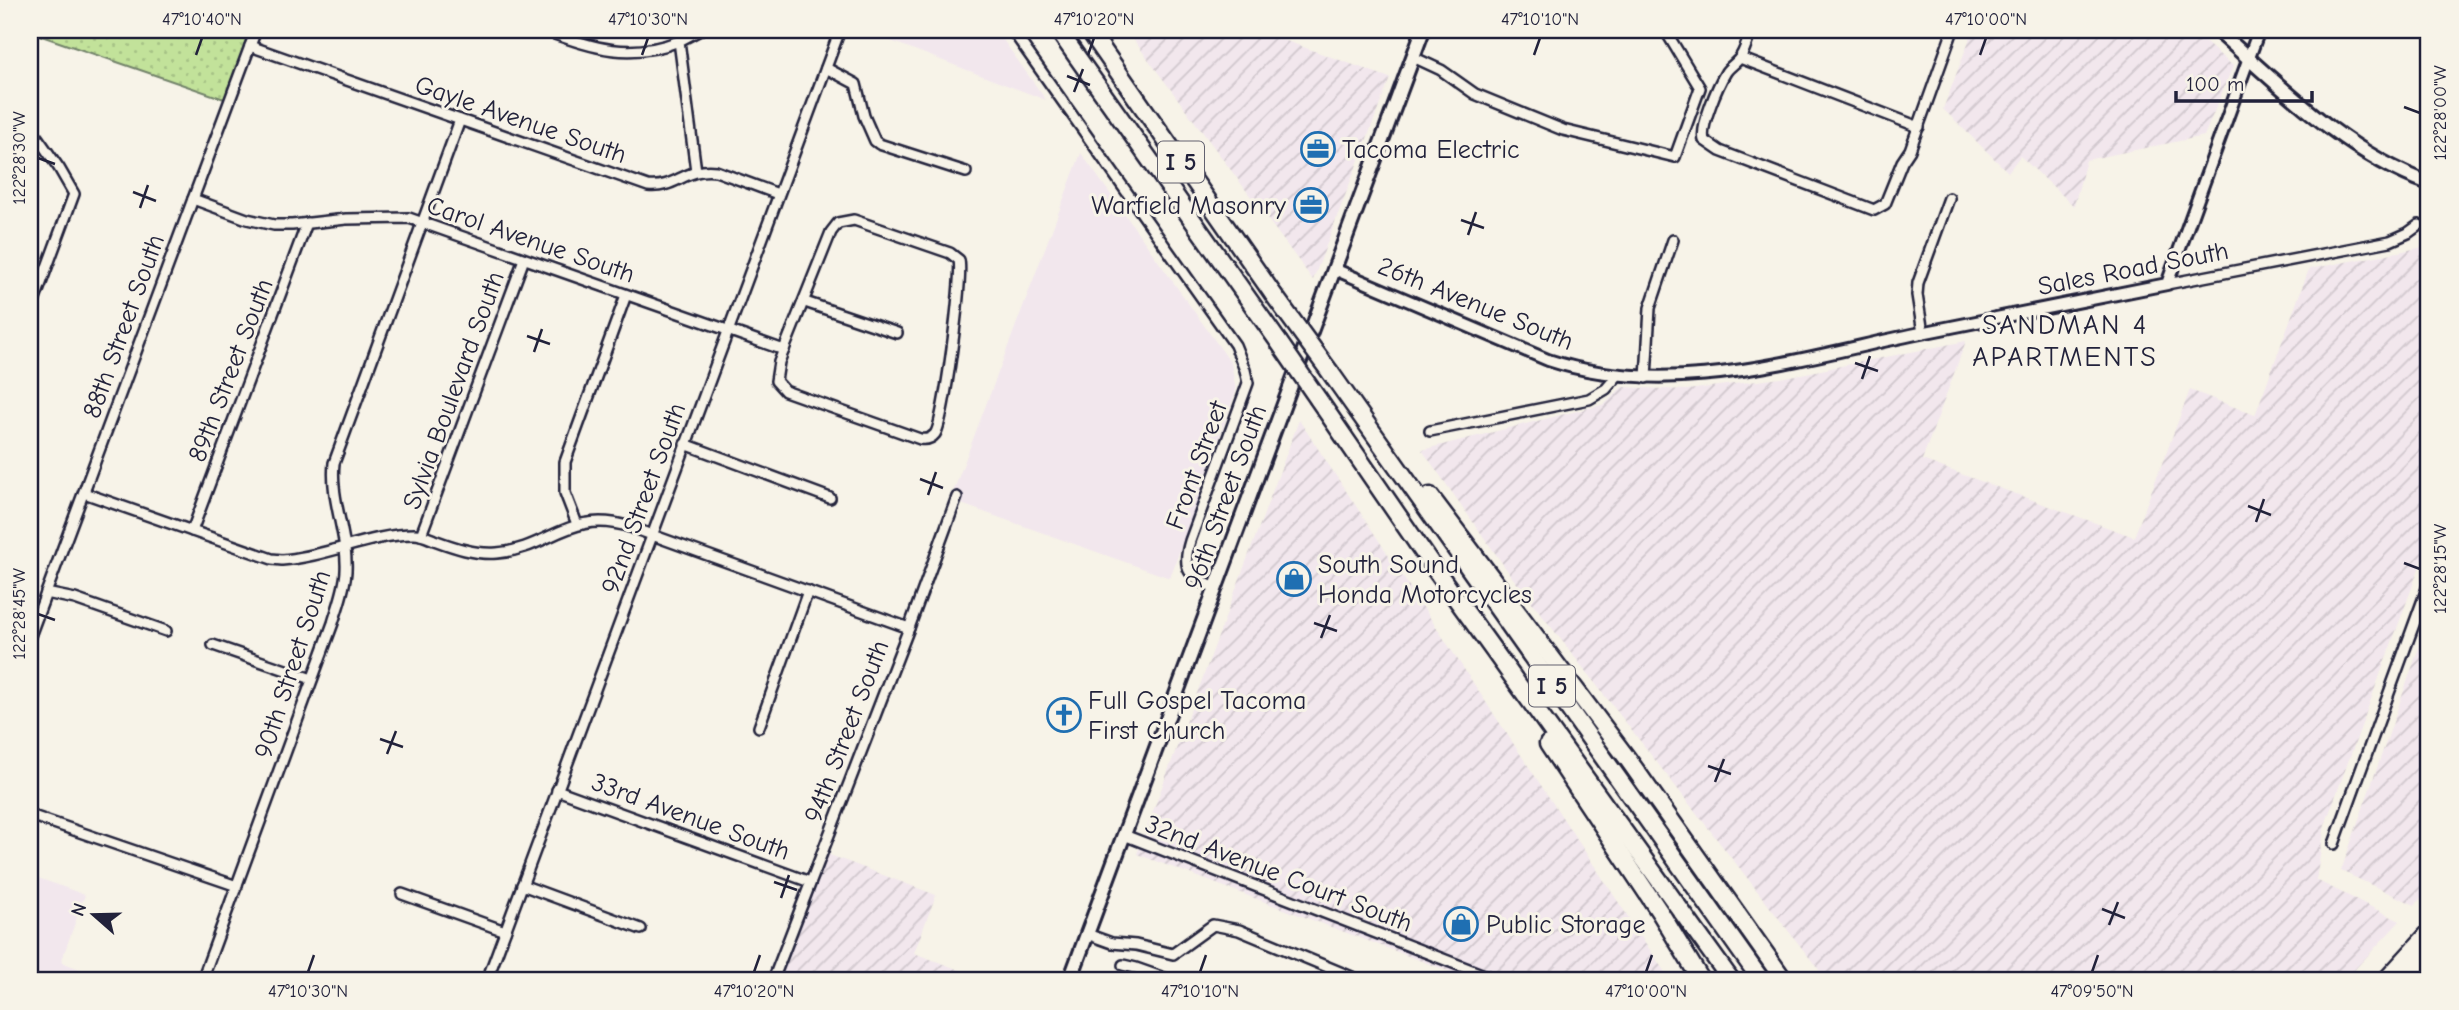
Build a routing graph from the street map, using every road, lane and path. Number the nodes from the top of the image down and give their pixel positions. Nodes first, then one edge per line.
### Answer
1 (256, 30) edge
2 (543, 30) edge
3 (700, 30) edge
4 (840, 30) edge
5 (1012, 30) edge
6 (1058, 30) edge
7 (1088, 30) edge
8 (1423, 30) edge
9 (1665, 30) edge
10 (1751, 30) edge
11 (2217, 30) edge
12 (2259, 30) edge
13 (1950, 31) edge
14 (679, 41) junction
15 (250, 46) junction
16 (1413, 57) junction
17 (1740, 58) junction
18 (2249, 58) junction
19 (826, 68) junction
20 (460, 120) junction
21 (30, 127) edge
22 (1919, 127) junction
23 (696, 171) junction
24 (966, 173) dead end
25 (2429, 183) edge
26 (778, 194) junction
27 (1949, 198) dead end
28 (193, 199) junction
29 (307, 223) junction
30 (422, 223) junction
31 (2419, 225) dead end
32 (1673, 240) dead end
33 (524, 259) junction
34 (1334, 269) junction
35 (2167, 284) junction
36 (626, 295) junction
37 (804, 302) junction
38 (30, 313) edge
39 (727, 331) junction
40 (1923, 332) junction
41 (897, 334) dead end
42 (784, 350) junction
43 (1728, 373) joint
44 (1618, 375) junction
45 (1646, 378) junction
46 (1343, 392) junction
47 (1430, 432) dead end
48 (685, 444) junction
49 (83, 493) junction
50 (957, 497) dead end
51 (830, 498) dead end
52 (577, 524) junction
53 (192, 531) junction
54 (421, 535) junction
55 (652, 535) junction
56 (344, 549) junction
57 (1432, 565) junction
58 (2429, 583) edge
59 (1216, 588) junction
60 (808, 591) junction
61 (46, 593) junction
62 (909, 628) junction
63 (166, 631) dead end
64 (30, 636) edge
65 (213, 645) dead end
66 (312, 679) junction
67 (759, 727) dead end
68 (557, 790) junction
69 (30, 815) edge
70 (1124, 835) junction
71 (2334, 844) dead end
72 (810, 881) junction
73 (522, 885) junction
74 (237, 886) junction
75 (402, 894) dead end
76 (1731, 907) junction
77 (641, 929) dead end
78 (505, 931) junction
79 (2429, 933) edge
80 (1087, 934) junction
81 (2429, 950) edge
82 (1123, 965) dead end
83 (2429, 975) edge
84 (490, 979) edge
85 (202, 980) edge
86 (773, 980) edge
87 (1070, 980) edge
88 (1170, 980) edge
89 (1359, 980) edge
90 (1497, 980) edge
91 (1701, 980) edge
92 (1731, 980) edge
93 (1761, 980) edge
94 (1784, 980) edge
95 (1796, 980) edge
96 (2386, 980) edge
97 (2405, 980) edge
98 (2425, 980) edge

1 - 15 street, 88th Street South
2 - 14 street
3 - 14 street
4 - 19 street, 92nd Street South
5 - 59 street, Front Street
6 - 57 highway, I 5, bridge
7 - 46 highway, I 5, bridge
8 - 16 main road, 96th Street South
9 - 16 street
10 - 17 street
11 - 18 main road
12 - 18 street
13 - 22 street
14 - 23 street
15 - 20 street, Gayle Avenue South
15 - 28 street, 88th Street South
16 - 34 main road, 96th Street South
17 - 22 street
17 - 22 street
18 - 25 main road
18 - 35 street
19 - 24 street
19 - 26 street, 92nd Street South
20 - 23 street, Gayle Avenue South
20 - 30 street, 90th Street South
21 - 38 street
23 - 26 street
26 - 39 street, 92nd Street South
27 - 40 street
28 - 29 street, Carol Avenue South
28 - 49 street, 88th Street South
29 - 30 street, Carol Avenue South
29 - 53 street, 89th Street South
30 - 33 street, Carol Avenue South
30 - 56 street, 90th Street South
31 - 35 street, Sales Road South
32 - 45 street
33 - 36 street, Carol Avenue South
33 - 54 street, Sylvia Boulevard South
34 - 44 street, 26th Avenue South
34 - 59 main road, 96th Street South
35 - 40 street, Sales Road South
36 - 39 street, Carol Avenue South
36 - 52 street
37 - 41 street
37 - 42 street
37 - 42 street
39 - 42 street, Carol Avenue South
39 - 48 street, 92nd Street South
40 - 43 street, Sales Road South
43 - 45 street, 26th Avenue South
44 - 45 street, 26th Avenue South
44 - 47 street
46 - 76 highway
46 - 93 highway, I 5
48 - 51 street
48 - 55 street, 92nd Street South
49 - 53 street
49 - 61 street, 88th Street South
50 - 62 street, 94th Street South
52 - 54 street
52 - 55 street
53 - 56 street
54 - 56 street
55 - 60 street
55 - 68 street, 92nd Street South
56 - 66 street, 90th Street South
57 - 91 highway
57 - 92 highway, I 5
58 - 71 street
59 - 70 main road, 96th Street South
60 - 62 street
60 - 67 street
61 - 63 street
61 - 64 street, 88th Street South
62 - 72 street, 94th Street South
65 - 66 street
66 - 74 street, 90th Street South
68 - 72 street, 33rd Avenue South
68 - 73 street, 92nd Street South
69 - 74 street
70 - 80 main road, 96th Street South
70 - 90 street, 32nd Avenue Court South
72 - 86 street, 94th Street South
73 - 77 street
73 - 78 street, 92nd Street South
74 - 85 street, 90th Street South
75 - 78 street
76 - 94 highway
76 - 95 highway
78 - 84 street, 92nd Street South
79 - 96 highway
80 - 87 main road, 96th Street South
80 - 89 street
81 - 97 highway
82 - 88 street
83 - 98 highway

